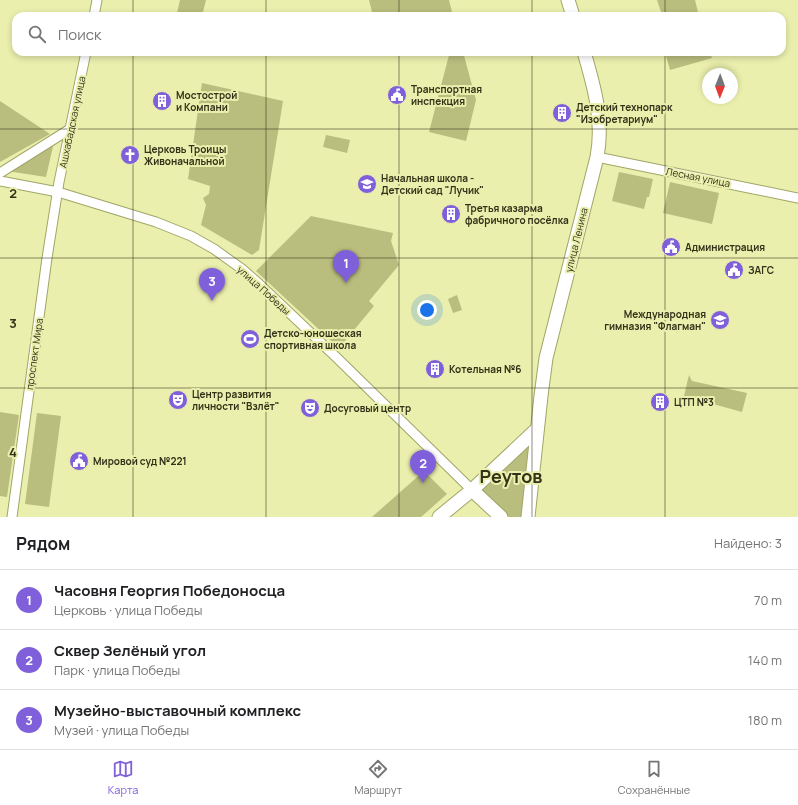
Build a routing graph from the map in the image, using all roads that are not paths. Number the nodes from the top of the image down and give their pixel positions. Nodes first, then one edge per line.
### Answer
1 (97, 0) edge
2 (568, 0) edge
3 (95, 12) edge
4 (572, 12) edge
5 (85, 56) edge
6 (585, 56) edge
7 (70, 129) junction
8 (597, 157) junction
9 (0, 173) edge
10 (0, 181) edge
11 (58, 192) junction
12 (798, 198) edge
13 (537, 429) junction
14 (472, 490) junction
15 (12, 517) edge
16 (439, 517) edge
17 (500, 517) edge
18 (528, 517) edge

1 - 3 street
2 - 4 street
5 - 7 street, Ашхабадская улица
6 - 8 street, улица Ленина
7 - 9 street
7 - 11 street, Ашхабадская улица
8 - 12 street, Лесная улица
8 - 13 street, улица Ленина
10 - 11 street, улица Победы
11 - 14 street, улица Победы
11 - 15 street, проспект Мира
13 - 14 street
13 - 18 street, улица Ленина
14 - 16 street
14 - 17 street, улица Победы

